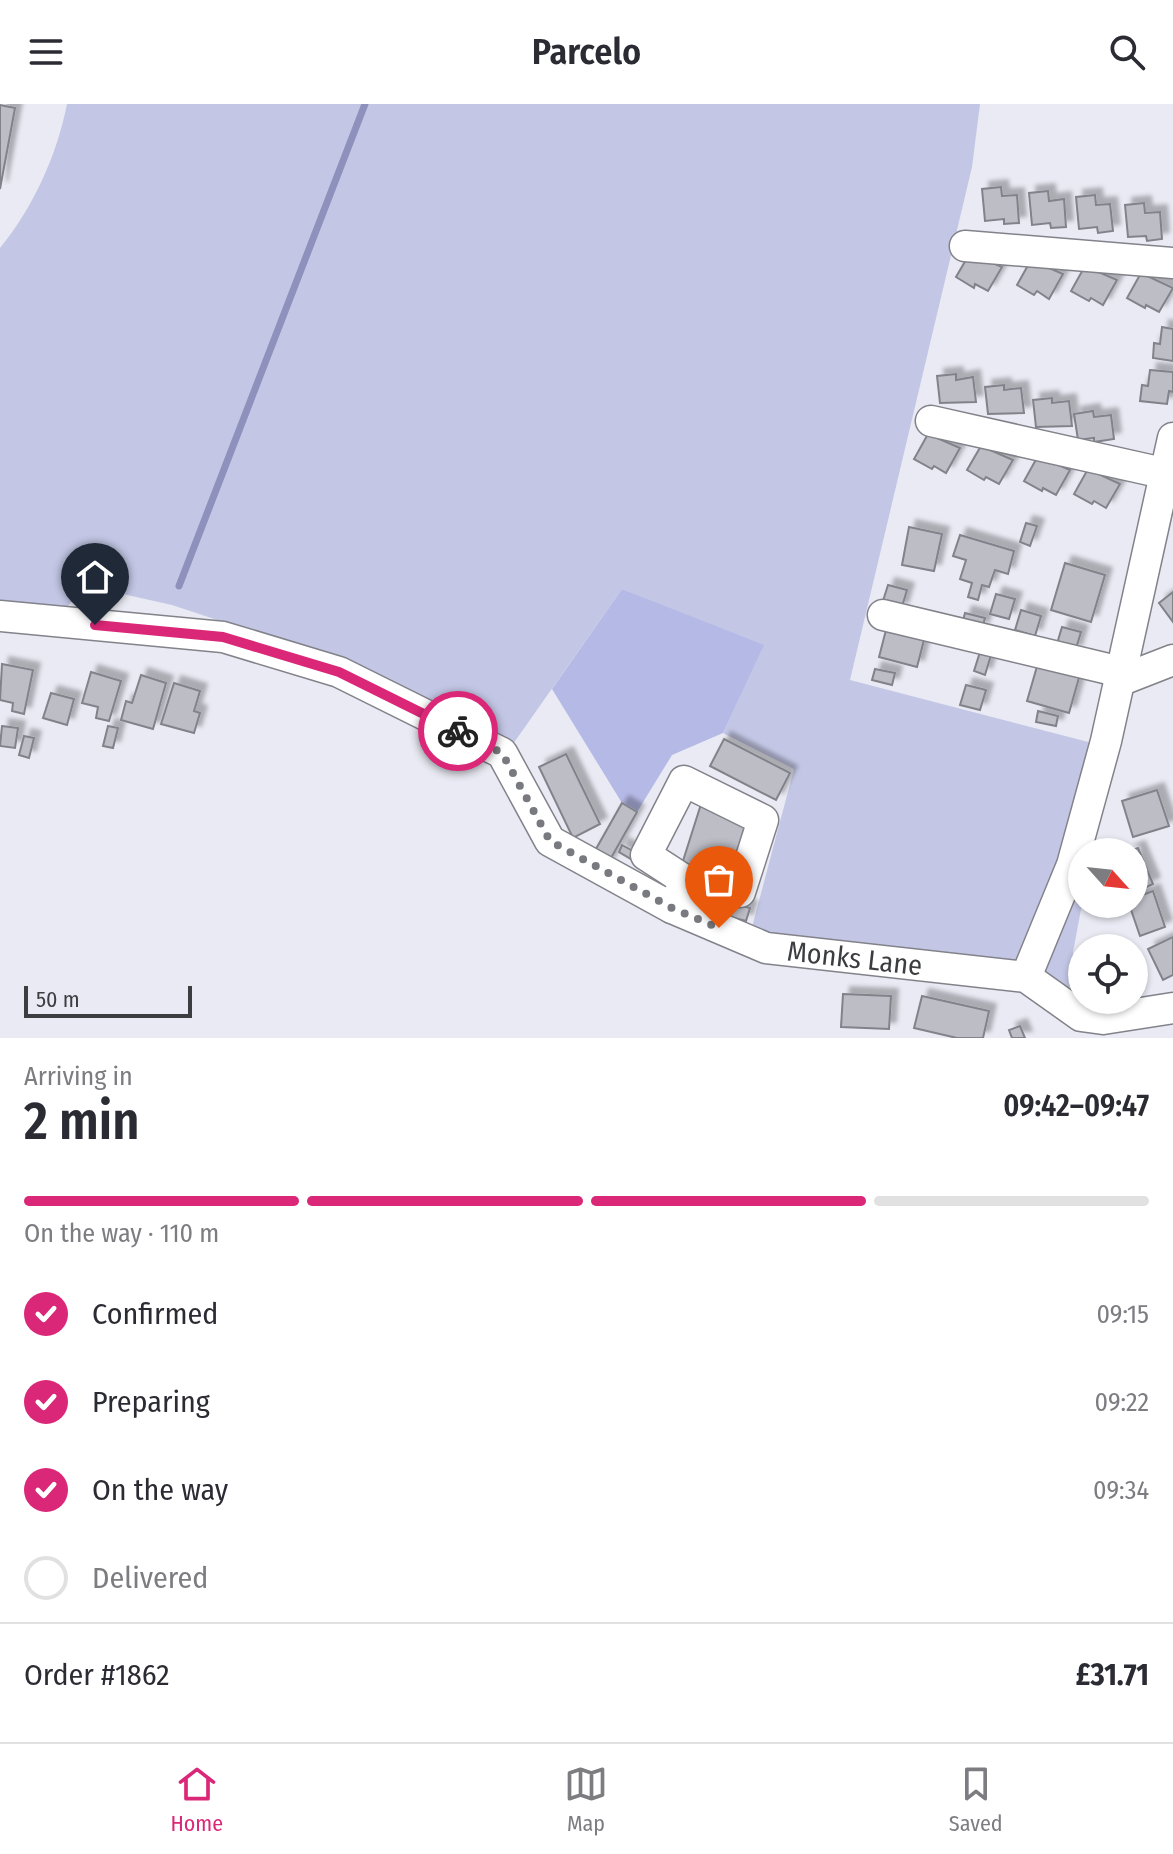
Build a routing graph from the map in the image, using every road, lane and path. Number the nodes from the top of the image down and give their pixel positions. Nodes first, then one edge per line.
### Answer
1 (965, 246) dead end
2 (1173, 263) edge
3 (931, 421) dead end
4 (1173, 438) edge
5 (1163, 473) junction
6 (883, 615) dead end
7 (0, 616) edge
8 (1173, 660) edge
9 (1120, 676) junction
10 (686, 881) dead end
11 (672, 908) junction
12 (1026, 977) junction
13 (1173, 1008) edge

1 - 2 street
3 - 5 street
4 - 5 street
5 - 9 street
6 - 9 street
7 - 11 street, Monks Lane
8 - 9 street
9 - 12 street
10 - 11 street
11 - 12 street, Monks Lane
12 - 13 street, Monks Lane

